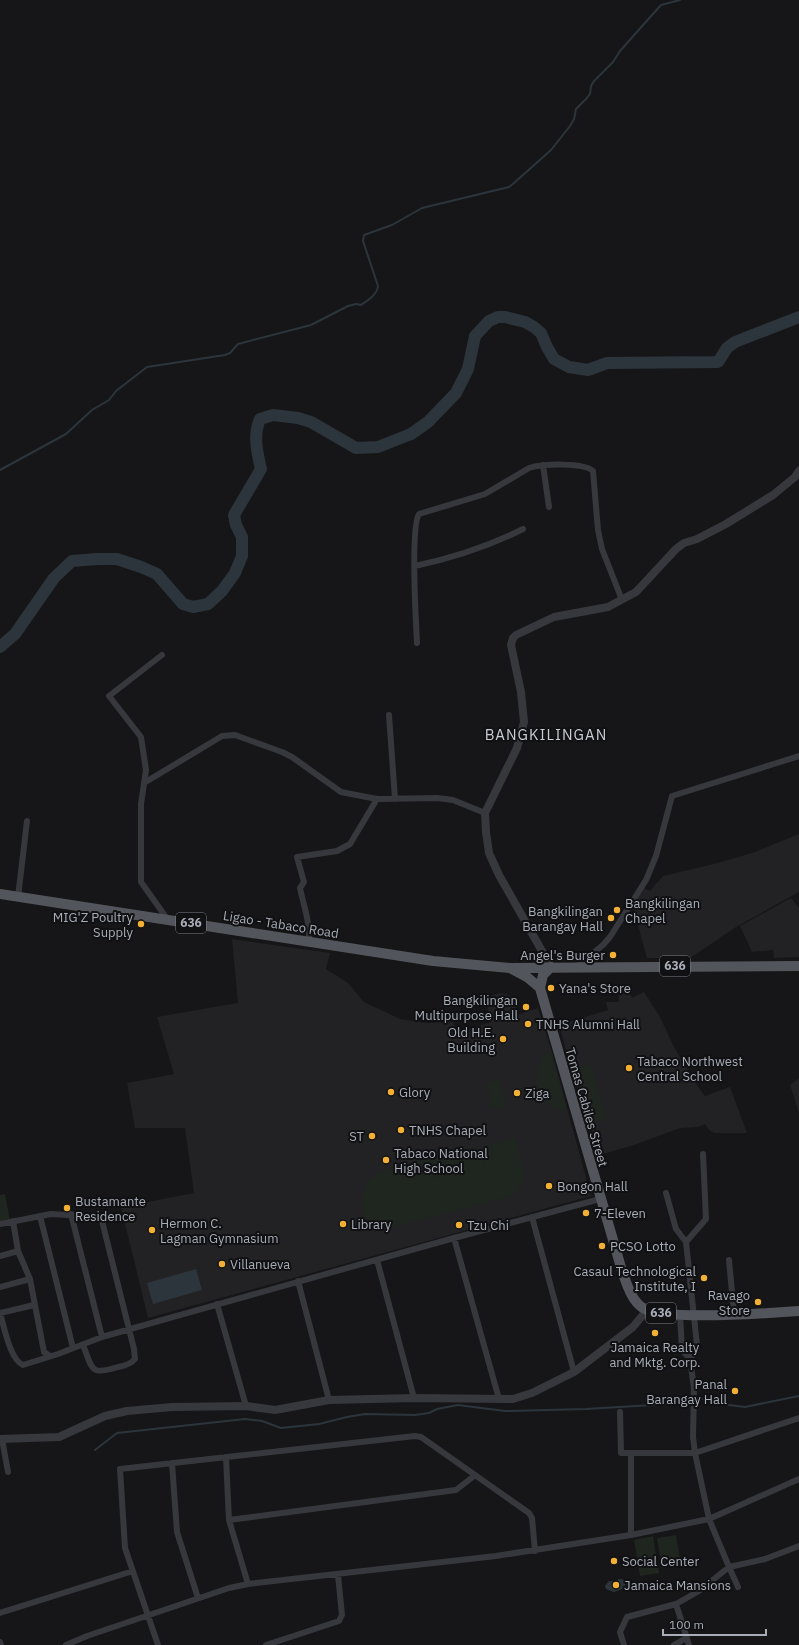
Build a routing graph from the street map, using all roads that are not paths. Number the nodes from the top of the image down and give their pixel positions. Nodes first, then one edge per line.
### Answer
1 (543, 465) junction
2 (799, 471) edge
3 (549, 507) dead end
4 (523, 529) dead end
5 (415, 566) junction
6 (622, 600) junction
7 (417, 643) dead end
8 (162, 655) dead end
9 (389, 716) dead end
10 (799, 756) edge
11 (144, 783) junction
12 (378, 799) junction
13 (395, 799) junction
14 (485, 813) junction
15 (27, 821) dead end
16 (0, 894) edge
17 (18, 897) junction
18 (168, 920) junction
19 (309, 942) junction
20 (799, 966) edge
21 (552, 967) junction
22 (510, 968) junction
23 (575, 968) junction
24 (540, 988) junction
25 (703, 1154) dead end
26 (666, 1193) dead end
27 (600, 1199) junction
28 (71, 1214) junction
29 (40, 1216) junction
30 (532, 1217) junction
31 (13, 1221) junction
32 (0, 1224) edge
33 (454, 1238) junction
34 (686, 1242) junction
35 (18, 1251) junction
36 (0, 1256) edge
37 (377, 1260) junction
38 (729, 1260) dead end
39 (30, 1279) junction
40 (298, 1281) junction
41 (0, 1287) edge
42 (217, 1304) junction
43 (34, 1305) junction
44 (646, 1310) junction
45 (799, 1311) edge
46 (680, 1314) junction
47 (694, 1314) junction
48 (734, 1314) junction
49 (129, 1330) junction
50 (102, 1337) junction
51 (83, 1345) junction
52 (73, 1348) junction
53 (50, 1356) junction
54 (690, 1359) junction
55 (574, 1372) junction
56 (414, 1398) junction
57 (499, 1399) junction
58 (329, 1400) junction
59 (246, 1406) junction
60 (620, 1412) dead end
61 (799, 1418) edge
62 (1, 1439) edge
63 (631, 1453) junction
64 (695, 1453) junction
65 (226, 1457) junction
66 (172, 1463) junction
67 (8, 1472) dead end
68 (474, 1476) junction
69 (799, 1479) edge
70 (709, 1519) junction
71 (229, 1520) junction
72 (631, 1535) junction
73 (799, 1546) edge
74 (535, 1551) junction
75 (729, 1567) junction
76 (133, 1570) junction
77 (338, 1575) junction
78 (248, 1584) junction
79 (738, 1587) dead end
80 (198, 1598) junction
81 (676, 1604) junction
82 (0, 1613) edge
83 (148, 1615) junction
84 (686, 1638) junction
85 (66, 1645) edge
86 (158, 1645) edge
87 (266, 1645) edge
88 (624, 1645) edge
89 (674, 1645) edge
90 (689, 1645) edge

1 - 3 street
1 - 5 street
1 - 6 street
2 - 6 street
4 - 5 street
5 - 7 street
6 - 14 street
8 - 11 street
9 - 13 street
10 - 23 street
11 - 12 street
11 - 18 street
12 - 13 street
12 - 19 street
13 - 14 street
14 - 21 street
15 - 17 street
16 - 17 main road, Ligao - Tabaco Road / 636
17 - 18 main road, Ligao - Tabaco Road / 636
18 - 19 main road, Ligao - Tabaco Road / 636
19 - 22 main road, Ligao - Tabaco Road / 636
20 - 23 main road, 636
21 - 22 main road, Ligao - Tabaco Road / 636
21 - 23 main road, 636
21 - 24 main road
22 - 24 main road, Ligao - Tabaco Road / 636
24 - 27 main road, Tomas Cabiles Street / 636
25 - 34 street
26 - 34 street
27 - 30 street
27 - 44 main road, Tomas Cabiles Street / 636
28 - 29 street
28 - 49 street
28 - 50 street
29 - 31 street
29 - 52 street
30 - 33 street
30 - 55 street
31 - 32 street
31 - 35 street
33 - 37 street
33 - 57 street
34 - 47 street
35 - 36 street
35 - 39 street
37 - 40 street
37 - 56 street
38 - 48 street
39 - 41 street
39 - 43 street
40 - 42 street
40 - 58 street
42 - 49 street
42 - 59 street
43 - 53 street
43 - 53 street
44 - 46 main road, 636
44 - 55 street
45 - 48 main road, 636
46 - 47 main road, 636
46 - 54 street
47 - 48 main road, 636
47 - 54 street
49 - 50 street
49 - 51 street
50 - 51 street
51 - 52 street
52 - 53 street
54 - 64 street
55 - 57 street
56 - 57 street
56 - 58 street
58 - 59 street
59 - 62 street
60 - 63 street
61 - 64 street
62 - 67 street
63 - 64 street
63 - 72 street
64 - 70 street
65 - 66 street
65 - 68 street
65 - 71 street
66 - 76 street
66 - 80 street
68 - 71 street
68 - 74 street
69 - 70 street
70 - 72 street
70 - 75 street
71 - 78 street
72 - 74 street
73 - 75 street
74 - 77 street
75 - 79 street
75 - 81 street
76 - 82 street
76 - 83 street
77 - 78 street
77 - 87 street
78 - 80 street
80 - 83 street
81 - 84 street
81 - 88 street
83 - 85 street
83 - 86 street
84 - 89 street
84 - 90 street

